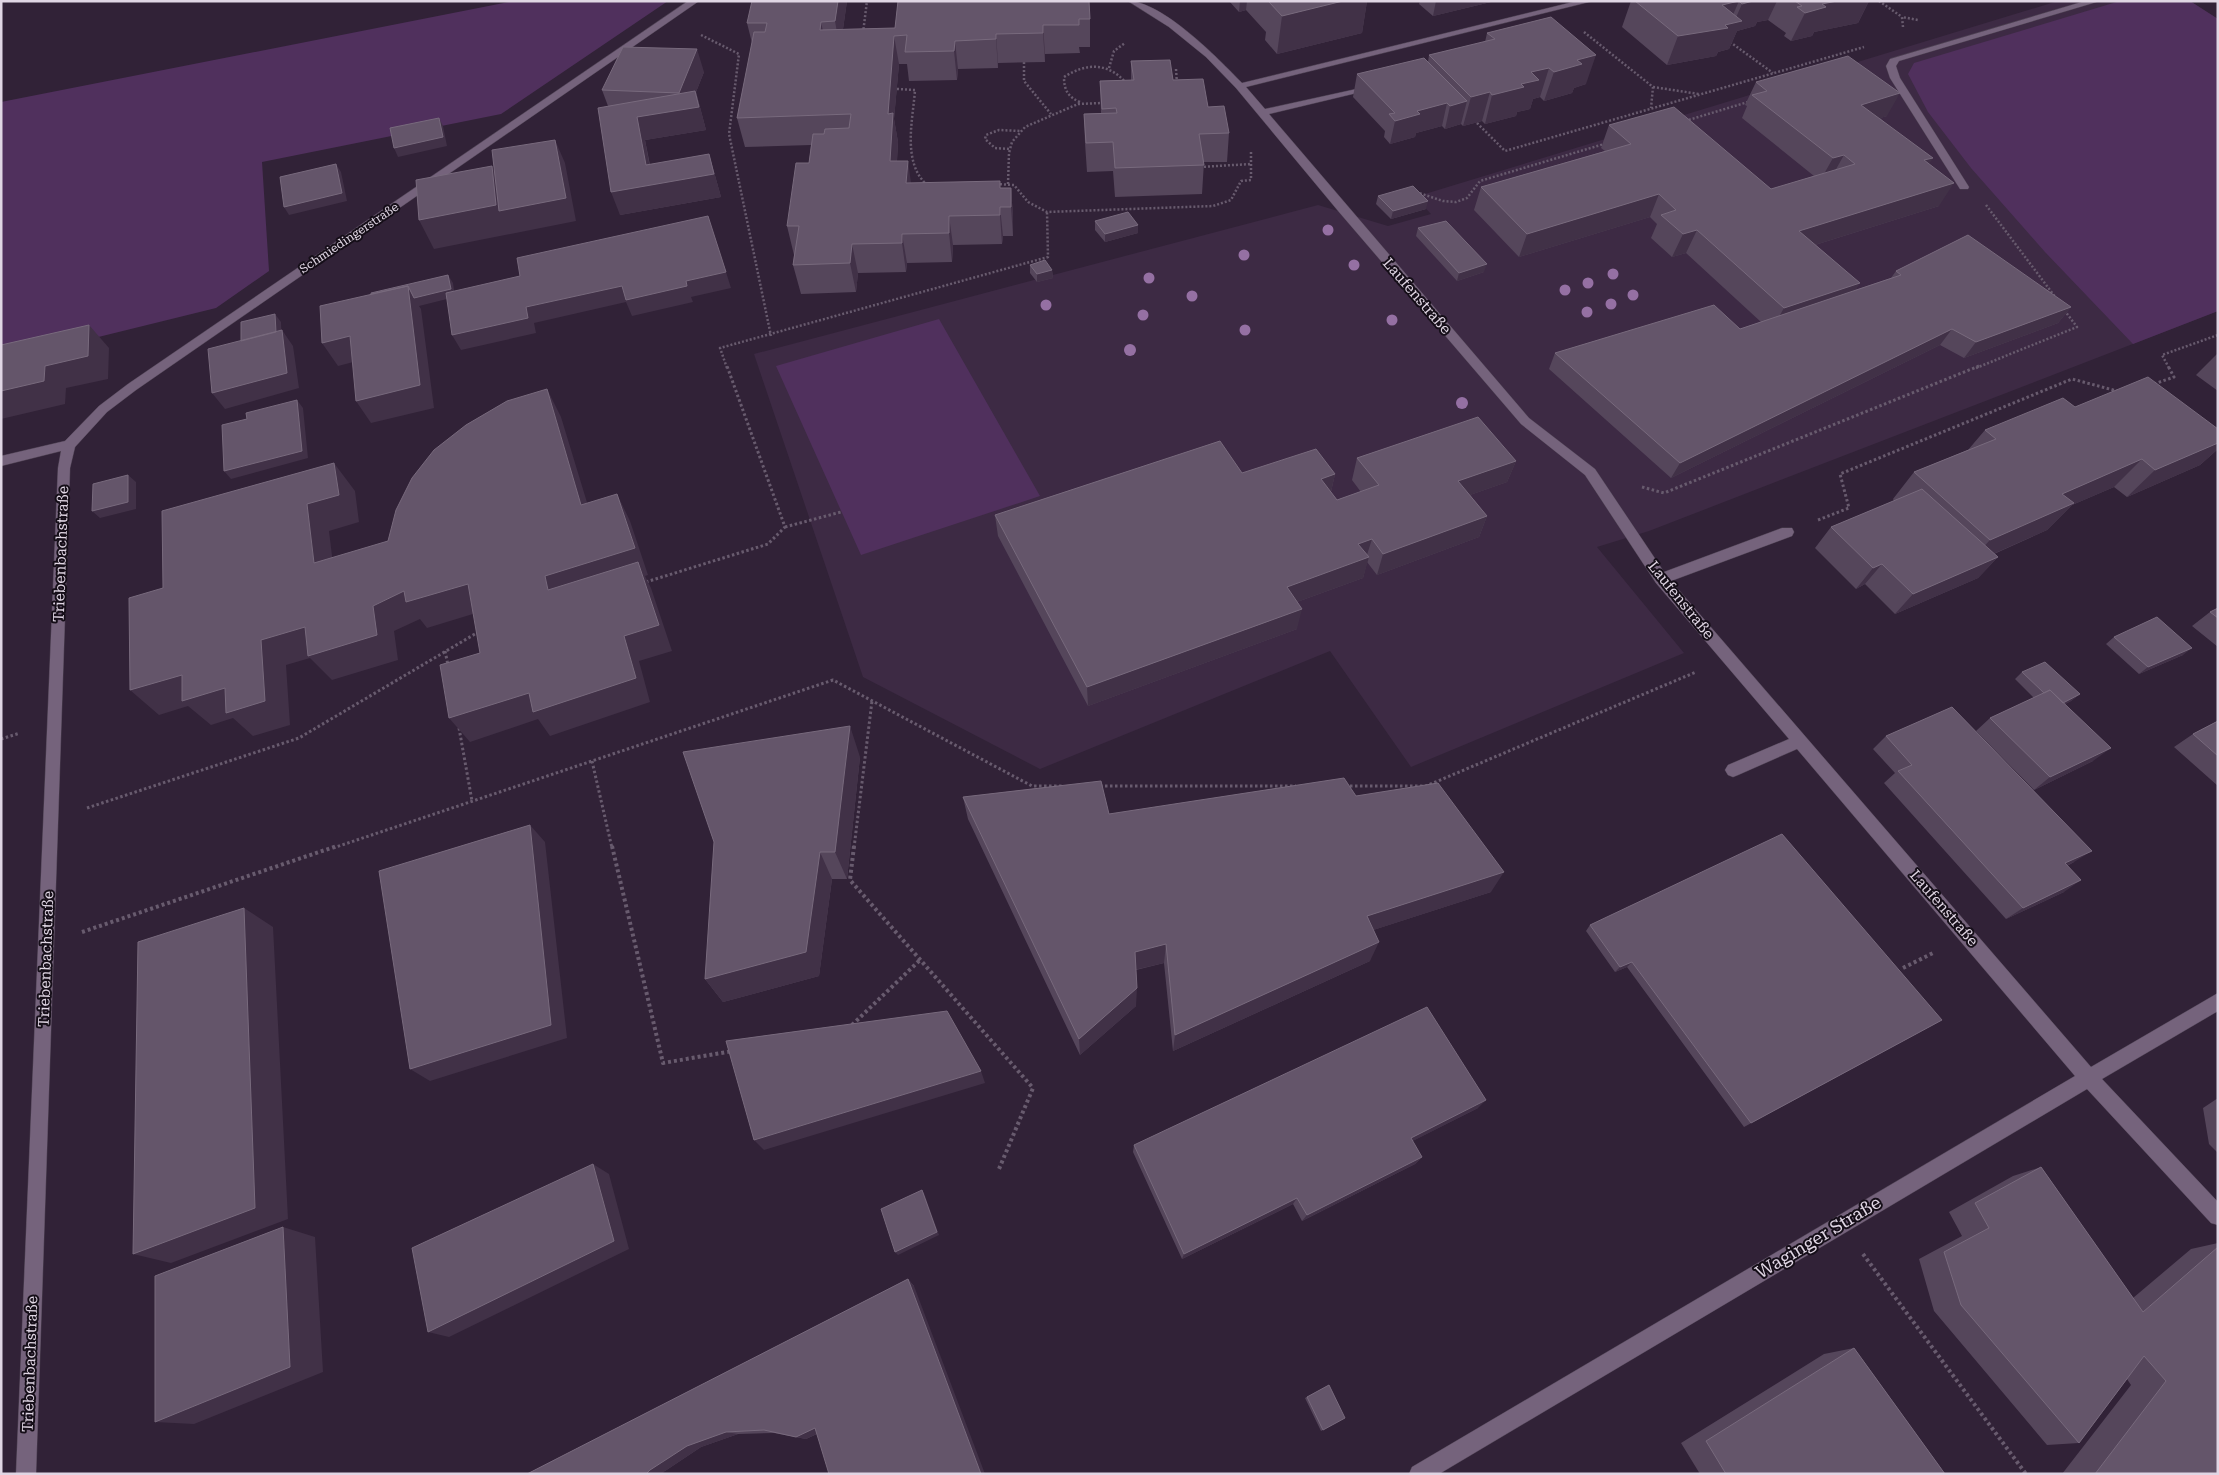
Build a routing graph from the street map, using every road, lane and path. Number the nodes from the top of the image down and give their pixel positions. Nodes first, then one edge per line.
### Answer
1 (695, 1) edge
2 (867, 1) edge
3 (1132, 1) edge
4 (1589, 1) edge
5 (1879, 1) edge
6 (2096, 1) edge
7 (1556, 9) junction
8 (1902, 17) dead end
9 (669, 19) junction
10 (1726, 38) edge
11 (862, 39) edge
12 (1125, 43) dead end
13 (1866, 46) dead end
14 (1024, 62) edge
15 (1109, 68) junction
16 (1772, 73) junction
17 (1240, 86) junction
18 (1653, 87) junction
19 (1125, 88) edge
20 (897, 89) dead end
21 (1357, 90) edge
22 (1701, 94) junction
23 (1756, 100) edge
24 (1080, 102) junction
25 (1111, 102) edge
26 (1651, 108) junction
27 (1262, 113) junction
28 (1050, 114) junction
29 (1680, 122) edge
30 (1477, 123) edge
31 (1021, 131) junction
32 (1613, 142) edge
33 (1009, 149) junction
34 (1251, 164) dead end
35 (1198, 167) edge
36 (1241, 181) dead end
37 (989, 184) edge
38 (1008, 184) junction
39 (929, 185) edge
40 (1964, 186) joint
41 (1412, 191) edge
42 (1047, 212) junction
43 (2218, 335) edge
44 (771, 336) junction
45 (2146, 387) edge
46 (2118, 391) edge
47 (69, 445) junction
48 (1, 461) edge
49 (1590, 472) junction
50 (842, 512) dead end
51 (785, 527) junction
52 (1787, 532) joint
53 (1660, 579) junction
54 (638, 585) edge
55 (482, 630) edge
56 (446, 651) junction
57 (1728, 658) junction
58 (449, 669) edge
59 (872, 701) junction
60 (458, 722) edge
61 (1800, 741) junction
62 (592, 761) junction
63 (1732, 770) dead end
64 (1071, 786) edge
65 (1091, 786) edge
66 (1298, 786) edge
67 (1338, 786) edge
68 (472, 801) junction
69 (51, 820) junction
70 (46, 944) junction
71 (920, 960) junction
72 (2218, 1001) edge
73 (851, 1026) edge
74 (739, 1050) edge
75 (2088, 1077) junction
76 (999, 1169) dead end
77 (2218, 1216) edge
78 (1840, 1224) junction
79 (26, 1474) edge
80 (1419, 1474) edge
81 (2026, 1474) edge

1 - 9 street, Schmiedingerstraße
2 - 11 path
3 - 17 street, Laufenstraße
4 - 7 street
5 - 8 path
6 - 40 street
7 - 17 street
7 - 18 path
9 - 44 path
9 - 47 street, Schmiedingerstraße
10 - 16 path
12 - 15 path
13 - 16 path
14 - 28 path
15 - 19 path
15 - 24 path
16 - 22 path
17 - 27 street, Laufenstraße
18 - 22 path
18 - 26 path
20 - 39 path
21 - 27 street
22 - 26 path
23 - 29 path
24 - 25 path
24 - 28 path
26 - 30 path
27 - 49 street, Laufenstraße
28 - 31 path
31 - 33 path
31 - 33 path
32 - 41 path
33 - 38 path
34 - 35 path
36 - 42 path
37 - 38 path
38 - 42 path
40 - 49 path
42 - 44 path
43 - 45 path
44 - 51 path
46 - 52 path
47 - 48 street
47 - 69 street, Triebenbachstraße
49 - 53 street, Laufenstraße
50 - 51 path
51 - 54 path
52 - 53 street
53 - 57 street, Laufenstraße
55 - 56 path
56 - 58 path
56 - 69 path
57 - 61 street, Laufenstraße
57 - 67 path
59 - 62 path
59 - 64 path
59 - 71 path
60 - 68 path
61 - 63 street
61 - 75 street, Laufenstraße
62 - 68 path
62 - 74 path
65 - 66 path
68 - 70 path
69 - 70 street, Triebenbachstraße
70 - 79 street, Triebenbachstraße
71 - 73 path
71 - 76 path
72 - 75 street, Waginger Straße
75 - 77 street, Laufenstraße
75 - 78 street, Waginger Straße
78 - 80 street, Waginger Straße
78 - 81 path

